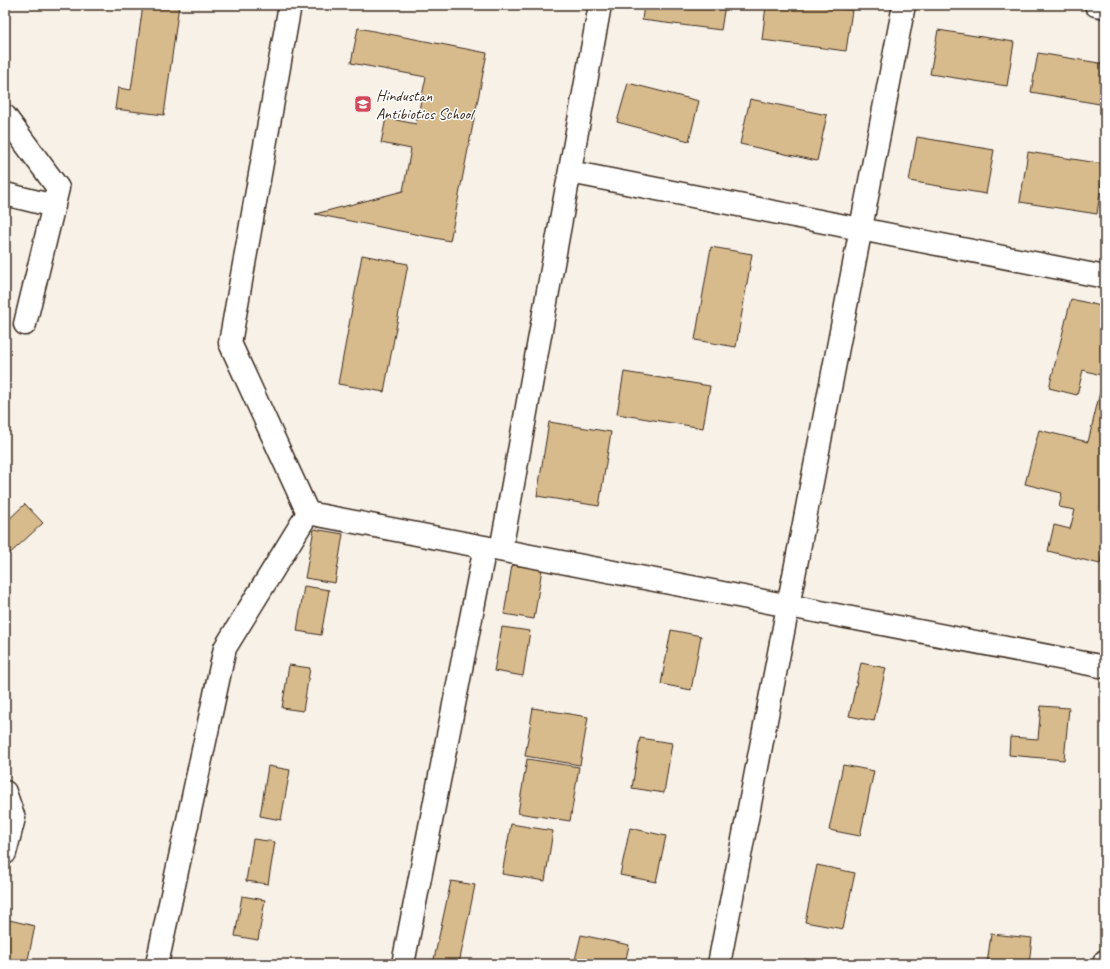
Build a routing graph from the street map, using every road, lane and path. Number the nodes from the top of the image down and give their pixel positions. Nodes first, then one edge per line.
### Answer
1 (290, 5) edge
2 (600, 5) edge
3 (904, 5) edge
4 (1096, 5) edge
5 (1105, 7) edge
6 (5, 116) edge
7 (570, 172) junction
8 (5, 194) edge
9 (56, 197) junction
10 (861, 229) junction
11 (1105, 277) edge
12 (25, 324) dead end
13 (308, 513) junction
14 (493, 549) junction
15 (788, 606) junction
16 (1105, 667) edge
17 (5, 792) edge
18 (5, 853) edge
19 (1105, 961) edge
20 (157, 964) edge
21 (403, 964) edge
22 (719, 964) edge
23 (1104, 964) edge

1 - 13 street
2 - 7 street
3 - 10 street
4 - 5 street
6 - 9 street
7 - 10 street
7 - 14 street
8 - 9 street
9 - 12 street
10 - 11 street
10 - 15 street
13 - 14 street
13 - 20 street
14 - 15 street
14 - 21 street
15 - 16 street
15 - 22 street
17 - 18 street
19 - 23 street

